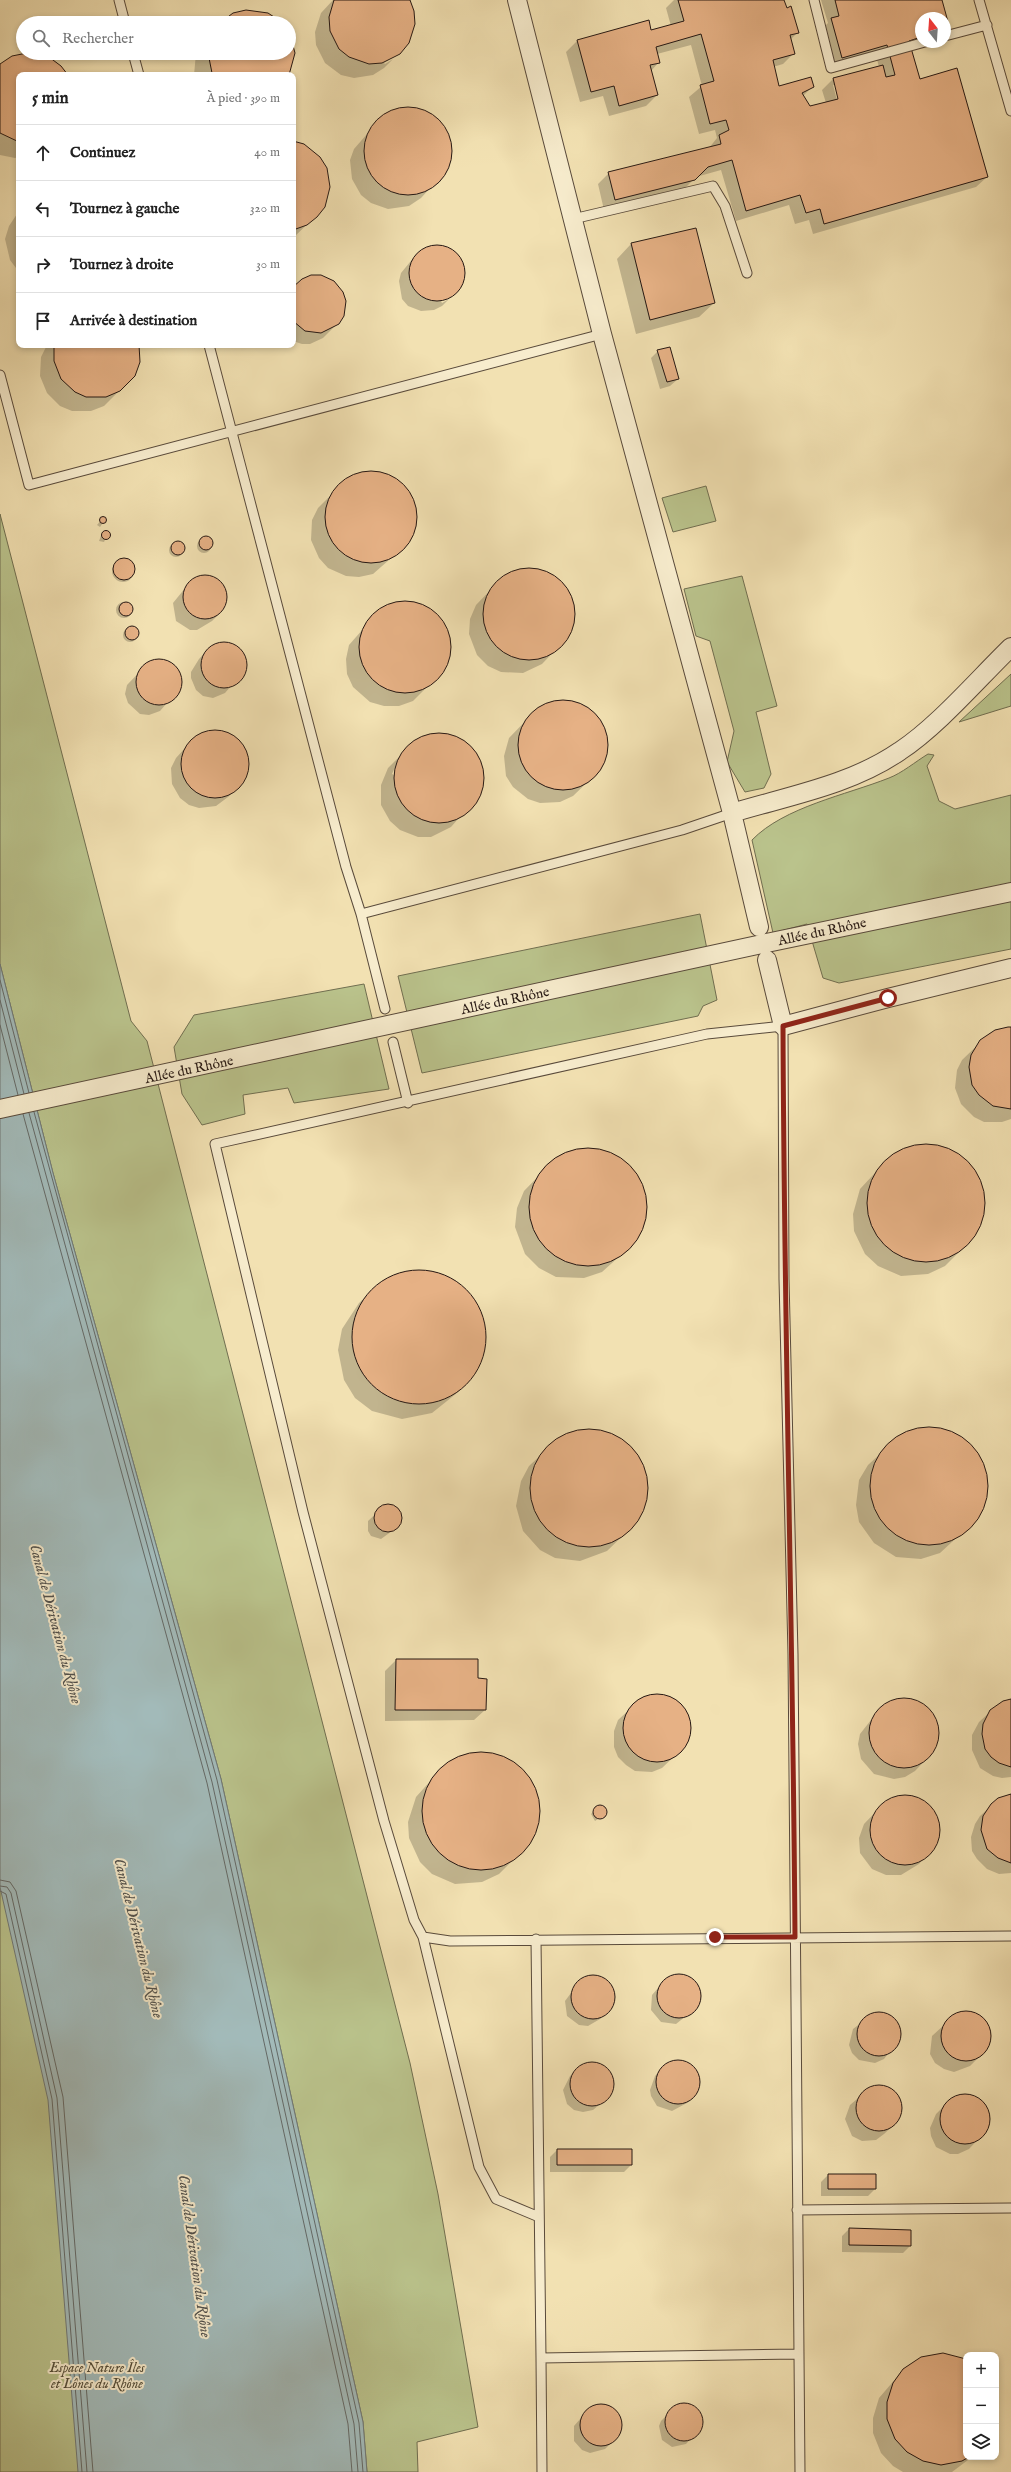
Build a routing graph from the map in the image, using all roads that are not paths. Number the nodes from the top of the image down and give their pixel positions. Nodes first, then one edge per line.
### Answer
1 (119, 0) edge
2 (517, 0) edge
3 (814, 0) edge
4 (980, 0) edge
5 (123, 16) edge
6 (987, 25) junction
7 (951, 34) edge
8 (915, 45) edge
9 (135, 60) edge
10 (138, 72) edge
11 (1011, 111) edge
12 (573, 220) junction
13 (748, 273) dead end
14 (602, 334) junction
15 (210, 348) edge
16 (0, 376) edge
17 (232, 432) junction
18 (1011, 646) edge
19 (732, 813) junction
20 (1011, 892) edge
21 (361, 914) junction
22 (759, 927) dead end
23 (767, 960) dead end
24 (1011, 968) edge
25 (385, 1009) dead end
26 (783, 1026) junction
27 (393, 1042) dead end
28 (408, 1103) junction
29 (0, 1109) edge
30 (1011, 1936) edge
31 (423, 1937) junction
32 (795, 1937) junction
33 (536, 1939) junction
34 (1011, 2208) edge
35 (797, 2210) junction
36 (539, 2217) junction
37 (798, 2354) junction
38 (541, 2358) junction
39 (542, 2472) edge
40 (800, 2472) edge

1 - 5 lane
2 - 12 street
3 - 8 lane
4 - 6 lane
6 - 7 lane
6 - 11 lane
9 - 10 lane
12 - 13 lane
12 - 14 street
14 - 17 lane
14 - 19 street
15 - 17 lane
16 - 17 lane
17 - 21 lane
18 - 19 street
19 - 21 lane
19 - 22 street
20 - 29 street, Allée du Rhône
21 - 25 lane
23 - 26 street
24 - 26 street
26 - 28 lane
26 - 32 lane
27 - 28 lane
28 - 31 lane
30 - 32 lane
31 - 33 lane
31 - 36 lane
32 - 33 lane
32 - 35 lane
33 - 36 lane
34 - 35 lane
35 - 37 lane
36 - 38 lane
37 - 38 lane
37 - 40 lane
38 - 39 lane

